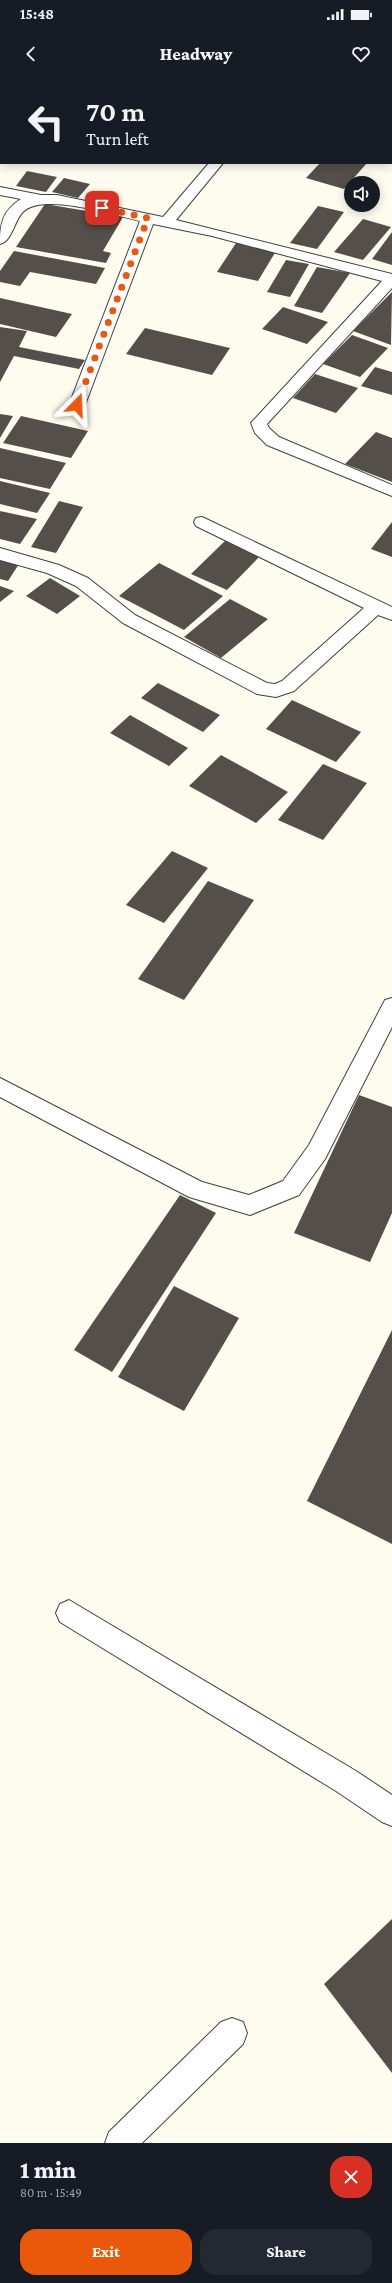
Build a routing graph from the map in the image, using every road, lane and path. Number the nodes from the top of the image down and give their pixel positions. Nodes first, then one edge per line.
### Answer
1 (215, 164) edge
2 (0, 192) edge
3 (38, 198) junction
4 (148, 218) junction
5 (167, 221) junction
6 (0, 240) edge
7 (77, 405) dead end
8 (392, 491) edge
9 (202, 522) dead end
10 (0, 554) edge
11 (384, 611) edge
12 (392, 1006) edge
13 (0, 1087) edge
14 (69, 1613) dead end
15 (392, 1812) edge
16 (232, 2033) dead end
17 (120, 2143) edge

1 - 5 street
2 - 3 street
3 - 4 street
3 - 6 street
4 - 5 street
4 - 7 street
5 - 8 street
9 - 11 street
10 - 11 street
12 - 13 street
14 - 15 street
16 - 17 street

